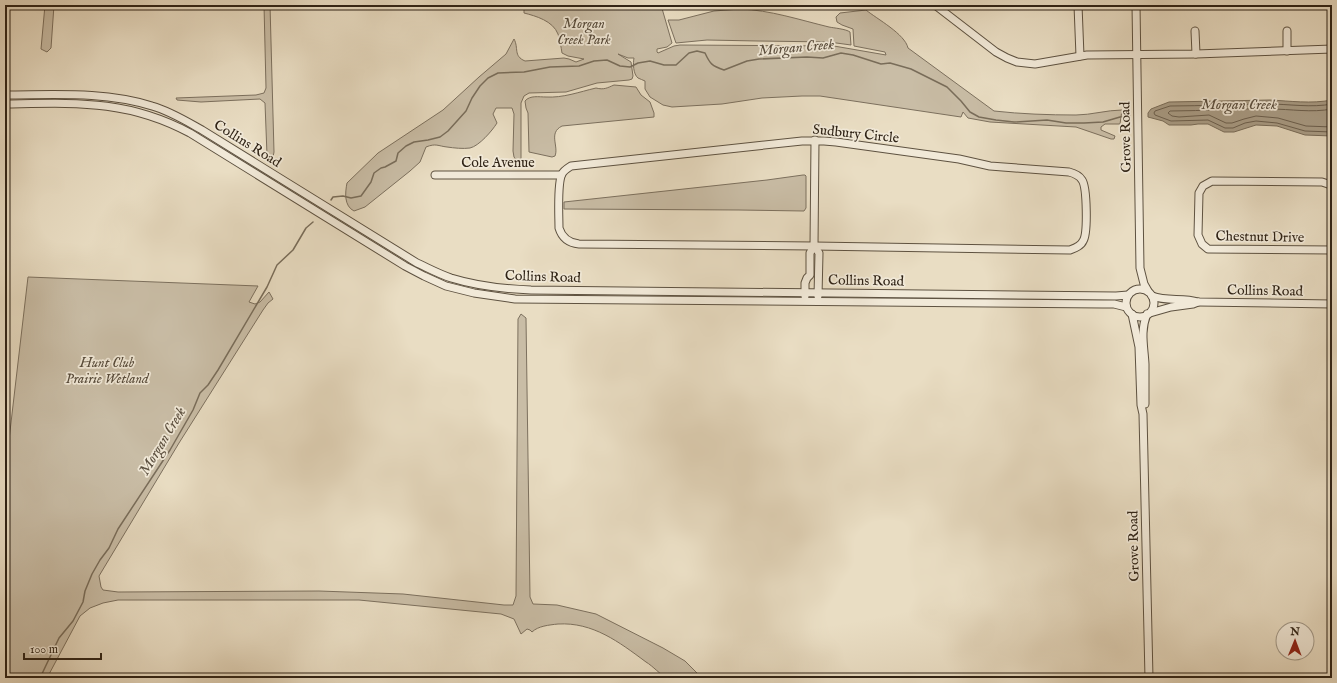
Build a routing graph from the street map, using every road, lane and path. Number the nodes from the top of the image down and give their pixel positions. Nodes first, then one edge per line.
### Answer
1 (935, 5) edge
2 (1078, 5) edge
3 (1136, 5) edge
4 (1195, 31) dead end
5 (1287, 31) dead end
6 (1332, 49) edge
7 (1287, 51) junction
8 (1196, 54) junction
9 (1137, 55) junction
10 (1080, 56) junction
11 (5, 96) edge
12 (5, 104) edge
13 (815, 140) junction
14 (436, 175) dead end
15 (561, 175) junction
16 (1197, 180) dead end
17 (1203, 186) junction
18 (1332, 186) edge
19 (814, 246) junction
20 (1332, 250) edge
21 (1140, 268) junction
22 (805, 292) junction
23 (818, 292) junction
24 (1130, 293) junction
25 (1150, 293) junction
26 (804, 302) junction
27 (818, 302) junction
28 (1198, 302) junction
29 (1332, 304) edge
30 (1126, 307) junction
31 (1132, 314) junction
32 (1148, 314) junction
33 (1143, 414) junction
34 (1148, 678) edge

1 - 10 street
2 - 10 street
3 - 9 street, Grove Road
4 - 8 street
5 - 7 street
6 - 7 street
7 - 8 street
8 - 9 street
9 - 10 street
9 - 21 street, Grove Road
11 - 22 street, Collins Road
12 - 26 street, Collins Road
13 - 15 street, Sudbury Circle
13 - 19 street
13 - 19 street, Sudbury Circle
14 - 15 street, Cole Avenue
15 - 19 street, Sudbury Circle
16 - 17 street
17 - 18 street
17 - 20 street, Chestnut Drive
19 - 22 street
19 - 23 street
21 - 24 street, Grove Road
21 - 25 street, Grove Road
22 - 23 street, Collins Road
22 - 26 street
23 - 24 street, Collins Road
23 - 27 street
24 - 25 street
24 - 30 street
25 - 28 street, Collins Road
25 - 32 street
26 - 27 street, Collins Road
27 - 30 street, Collins Road
28 - 29 street, Collins Road
28 - 32 street, Collins Road
30 - 31 street
31 - 32 street
31 - 33 street, Grove Road
32 - 33 street, Grove Road
33 - 34 street, Grove Road

